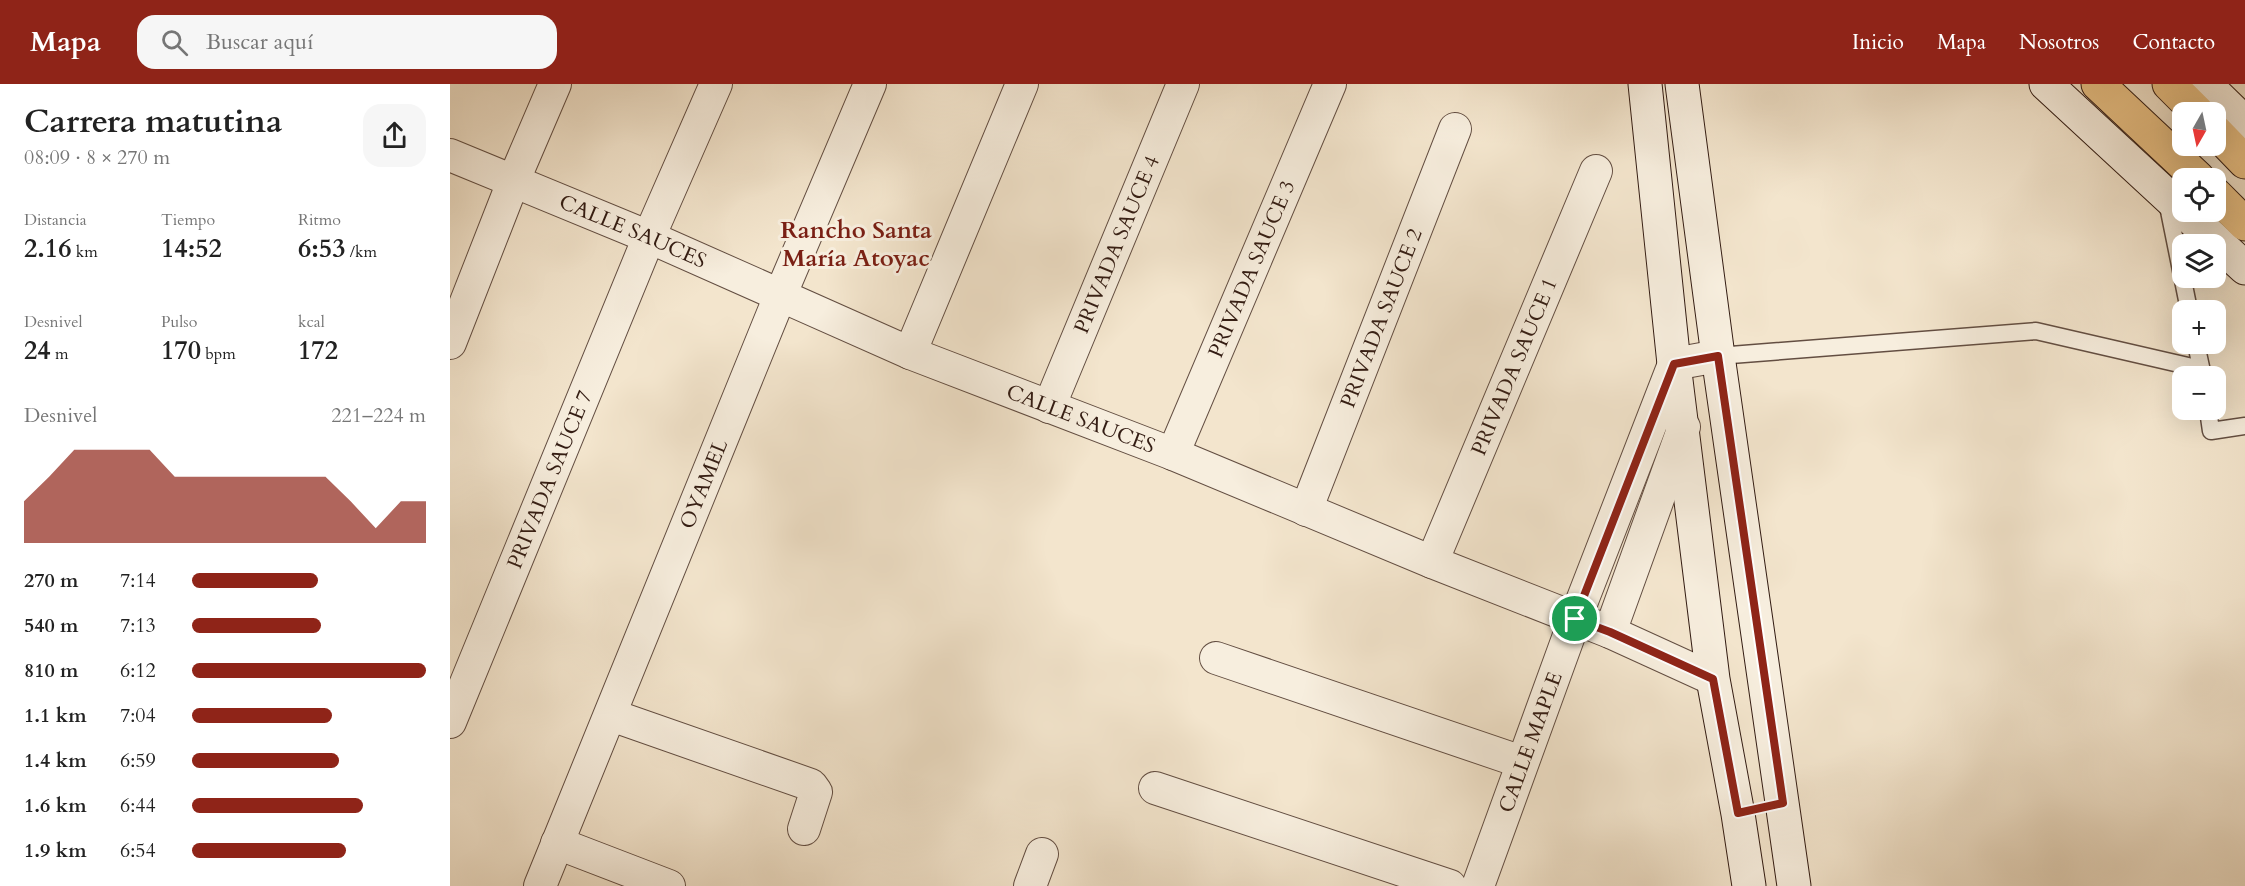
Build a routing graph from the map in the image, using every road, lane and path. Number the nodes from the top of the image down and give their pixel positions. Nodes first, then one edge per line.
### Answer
1 (555, 84) edge
2 (716, 84) edge
3 (870, 84) edge
4 (1022, 84) edge
5 (1184, 84) edge
6 (1330, 84) edge
7 (1645, 84) edge
8 (1682, 84) edge
9 (2046, 84) edge
10 (2098, 84) edge
11 (2169, 84) edge
12 (2205, 84) edge
13 (2186, 102) edge
14 (2245, 123) edge
15 (1455, 129) dead end
16 (2226, 142) edge
17 (450, 155) edge
18 (2245, 162) edge
19 (2187, 168) edge
20 (1596, 171) dead end
21 (513, 182) junction
22 (2166, 197) junction
23 (2226, 205) edge
24 (2245, 224) edge
25 (649, 237) junction
26 (2245, 268) edge
27 (780, 296) junction
28 (2187, 300) edge
29 (450, 343) edge
30 (910, 353) junction
31 (1718, 356) junction
32 (1674, 364) junction
33 (2174, 366) edge
34 (1049, 407) junction
35 (2209, 420) edge
36 (2245, 426) edge
37 (1684, 427) junction
38 (1173, 454) junction
39 (1306, 510) junction
40 (1432, 562) junction
41 (1575, 619) junction
42 (1610, 632) junction
43 (1216, 658) dead end
44 (1713, 679) junction
45 (611, 715) junction
46 (450, 722) edge
47 (1522, 762) junction
48 (1155, 788) dead end
49 (1783, 803) junction
50 (1738, 813) junction
51 (804, 829) dead end
52 (557, 843) junction
53 (1042, 854) dead end
54 (540, 886) edge
55 (669, 886) edge
56 (1030, 886) edge
57 (1450, 886) edge
58 (1478, 886) edge
59 (1749, 886) edge
60 (1794, 886) edge

1 - 21 street
2 - 25 street, PRIVADA SAUCE 7
3 - 27 street, OYAMEL
4 - 30 street
5 - 34 street, PRIVADA SAUCE 4
6 - 38 street, PRIVADA SAUCE 3
7 - 32 main road
8 - 31 main road
9 - 22 main road
10 - 19 main road
11 - 13 main road
12 - 14 main road
15 - 39 street, PRIVADA SAUCE 2
16 - 18 main road
17 - 21 street, CALLE SAUCES
20 - 40 street, PRIVADA SAUCE 1
21 - 25 street, CALLE SAUCES
21 - 29 street
22 - 26 main road
22 - 28 lane
23 - 24 main road
25 - 27 street, CALLE SAUCES
25 - 46 street, PRIVADA SAUCE 7
27 - 30 street, CALLE SAUCES
27 - 45 street, OYAMEL
30 - 34 street, CALLE SAUCES
31 - 32 street
31 - 33 lane
31 - 49 main road
32 - 37 main road
32 - 41 street, CALLE MAPLE
34 - 38 street, CALLE SAUCES
35 - 36 lane
37 - 42 street
37 - 44 main road
38 - 39 street, CALLE SAUCES
39 - 40 street, CALLE SAUCES
40 - 41 street, CALLE SAUCES
41 - 42 street, CALLE SAUCES
41 - 47 street, CALLE MAPLE
42 - 44 street, CALLE SAUCES
43 - 47 street
44 - 50 main road
45 - 51 street
45 - 52 street, OYAMEL
47 - 58 street, CALLE MAPLE
48 - 57 street
49 - 50 main road
49 - 60 main road
50 - 59 main road
52 - 54 street, OYAMEL
52 - 55 street
53 - 56 street

